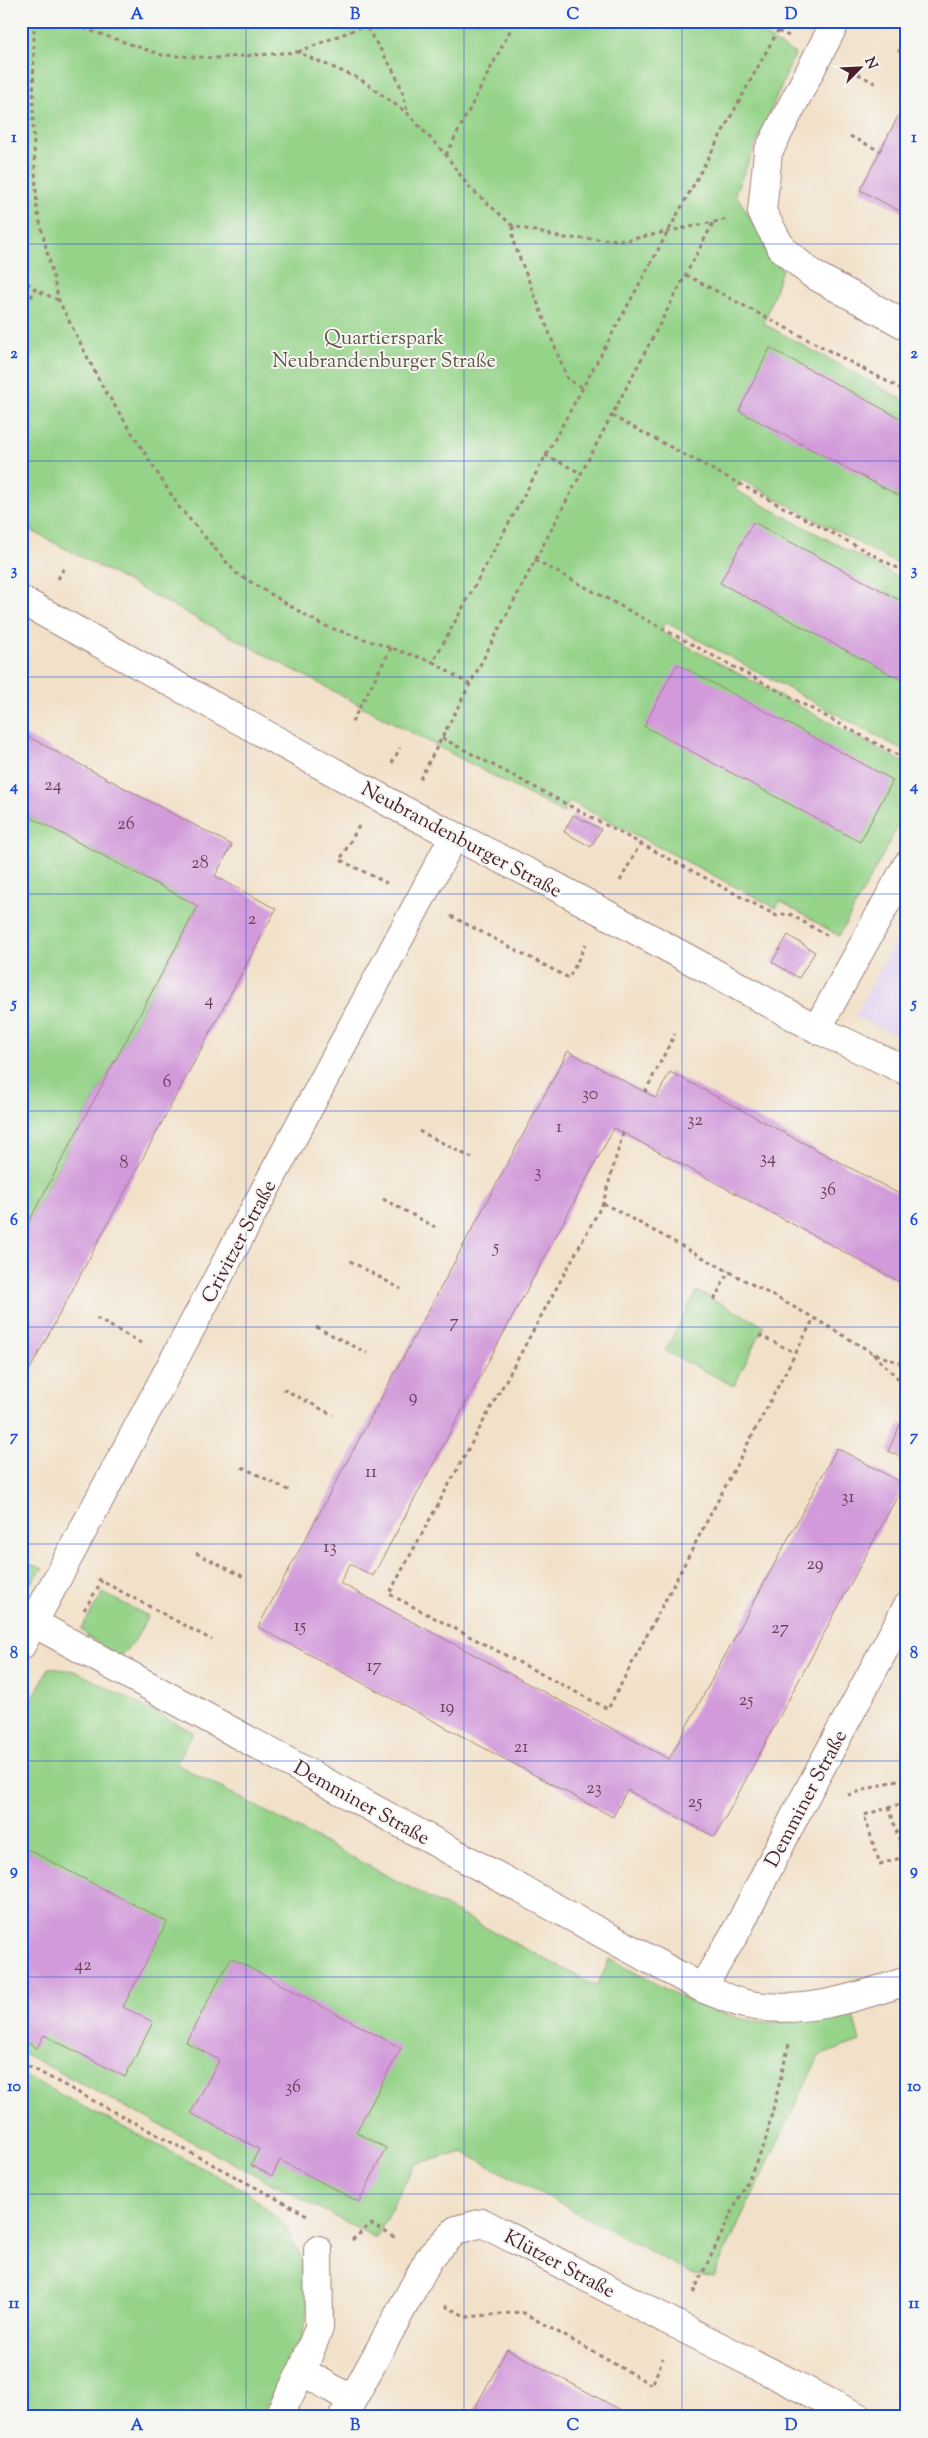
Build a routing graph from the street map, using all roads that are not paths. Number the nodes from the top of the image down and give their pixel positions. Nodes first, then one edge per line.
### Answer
1 (836, 21) edge
2 (907, 326) edge
3 (21, 600) edge
4 (454, 836) junction
5 (907, 865) edge
6 (817, 1029) junction
7 (907, 1071) edge
8 (907, 1607) edge
9 (27, 1619) edge
10 (21, 1646) edge
11 (907, 1981) edge
12 (702, 1988) junction
13 (318, 2250) dead end
14 (302, 2371) junction
15 (348, 2408) edge
16 (278, 2417) edge
17 (858, 2417) edge

1 - 2 street
3 - 4 street, Neubrandenburger Straße
4 - 6 street, Neubrandenburger Straße
4 - 9 street, Crivitzer Straße
5 - 6 street
6 - 7 street, Neubrandenburger Straße
8 - 12 street, Demminer Straße
9 - 10 street, Crivitzer Straße
9 - 12 street, Demminer Straße
11 - 12 street, Demminer Straße
13 - 14 street
14 - 15 street
14 - 16 street
15 - 17 street, Klützer Straße

